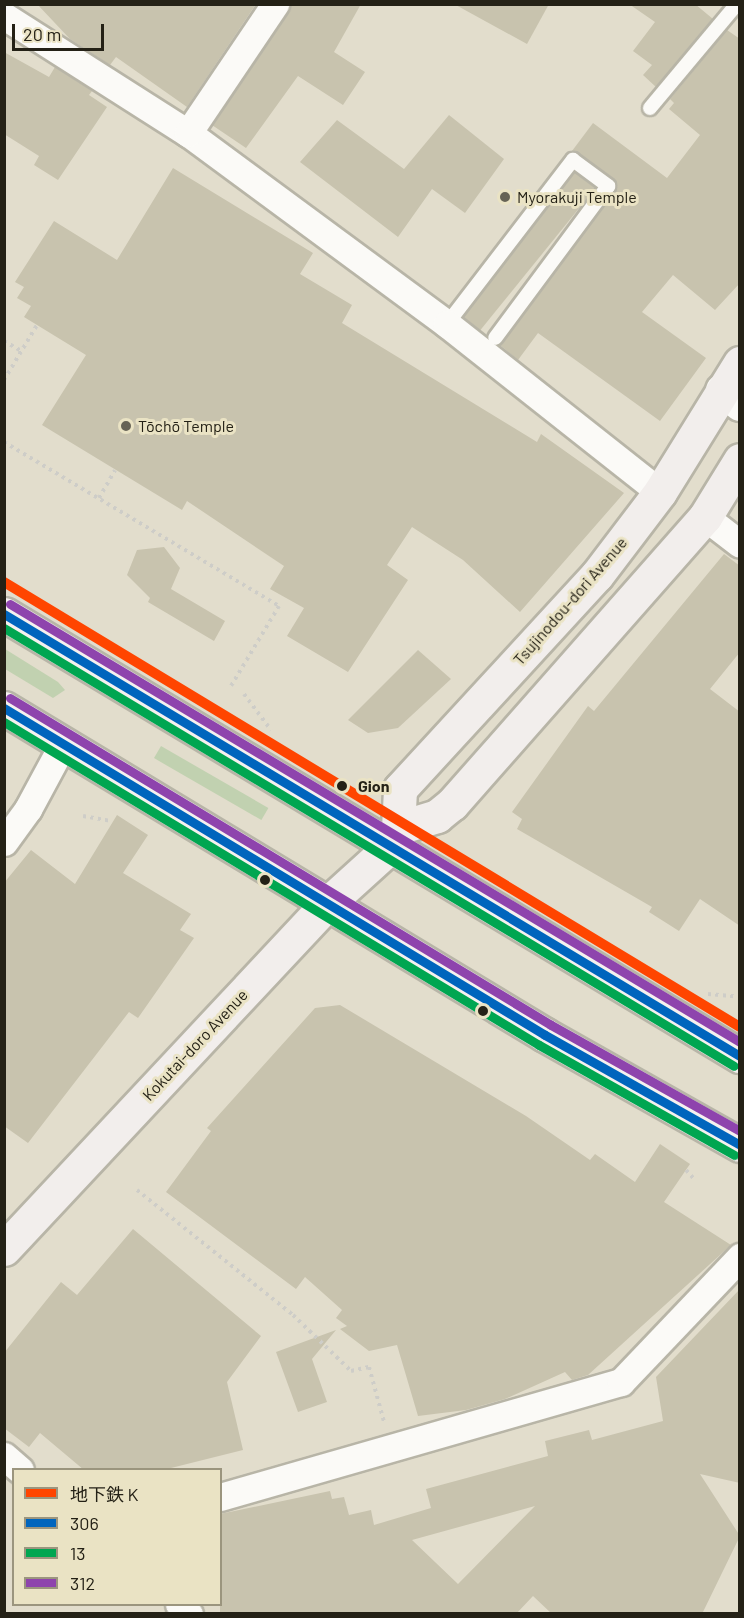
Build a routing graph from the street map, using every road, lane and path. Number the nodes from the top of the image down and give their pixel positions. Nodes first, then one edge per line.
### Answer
1 (275, 4) edge
2 (737, 4) edge
3 (4, 16) edge
4 (650, 108) dead end
5 (189, 133) junction
6 (447, 324) junction
7 (37, 325) dead end
8 (495, 338) dead end
9 (4, 341) edge
10 (21, 351) junction
11 (740, 363) edge
12 (4, 380) edge
13 (731, 397) edge
14 (4, 442) edge
15 (740, 460) edge
16 (115, 470) dead end
17 (660, 492) junction
18 (99, 498) junction
19 (705, 517) junction
20 (740, 543) edge
21 (4, 614) edge
22 (231, 686) dead end
23 (244, 694) dead end
24 (4, 708) edge
25 (271, 730) dead end
26 (63, 744) junction
27 (83, 816) dead end
28 (111, 821) dead end
29 (395, 837) junction
30 (4, 842) edge
31 (327, 904) junction
32 (708, 994) dead end
33 (740, 997) edge
34 (740, 1056) edge
35 (740, 1145) edge
36 (686, 1170) dead end
37 (696, 1181) dead end
38 (137, 1190) dead end
39 (4, 1249) edge
40 (740, 1257) edge
41 (392, 1449) junction
42 (4, 1456) edge
43 (18, 1468) edge
44 (222, 1496) edge

1 - 5 street
2 - 4 lane
3 - 5 street
5 - 6 street
6 - 8 lane
6 - 17 street
7 - 10 path
9 - 10 path
10 - 12 path
11 - 13 highway, Tsujinodou-dori Avenue
13 - 17 highway, Tsujinodou-dori Avenue
14 - 18 path
15 - 19 highway
16 - 18 path
17 - 29 highway, Tsujinodou-dori Avenue
18 - 22 path
19 - 20 street
19 - 29 highway
21 - 29 main road
23 - 25 path
24 - 26 main road
26 - 30 street
26 - 31 main road
27 - 28 path
29 - 31 highway, Kokutai-doro Avenue
29 - 34 main road
31 - 35 main road
31 - 39 highway, Kokutai-doro Avenue
32 - 33 path
36 - 37 path
38 - 41 path
40 - 41 street
41 - 44 street
42 - 43 street

